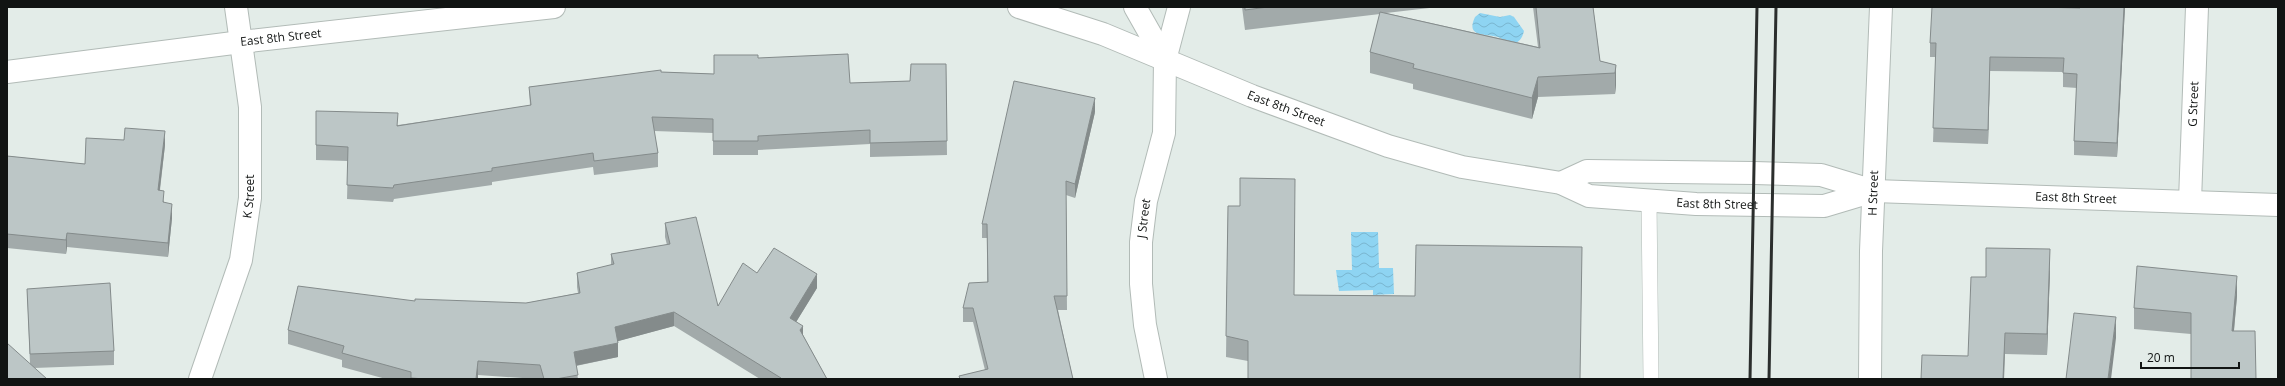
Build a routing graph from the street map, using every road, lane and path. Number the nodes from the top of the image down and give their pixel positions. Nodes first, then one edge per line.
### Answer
1 (236, 7) edge
2 (554, 7) edge
3 (1019, 7) edge
4 (1135, 7) edge
5 (1179, 7) edge
6 (1881, 7) edge
7 (2198, 7) edge
8 (241, 42) junction
9 (1165, 60) junction
10 (7, 72) edge
11 (1561, 183) junction
12 (1874, 191) junction
13 (1649, 201) junction
14 (2190, 201) junction
15 (2278, 204) edge
16 (200, 379) edge
17 (1156, 379) edge
18 (1651, 379) edge
19 (1870, 379) edge

1 - 8 street, K Street
2 - 8 street, East 8th Street
3 - 9 street, East 8th Street
4 - 9 street
5 - 9 street, J Street
6 - 12 street, H Street
7 - 14 street, G Street
8 - 10 street, East 8th Street
8 - 16 street, K Street
9 - 11 street, East 8th Street
9 - 17 street, J Street
11 - 12 street, East 8th Street
11 - 13 street, East 8th Street
12 - 13 street, East 8th Street
12 - 14 street, East 8th Street
12 - 19 street, H Street
13 - 18 lane
14 - 15 street, East 8th Street

